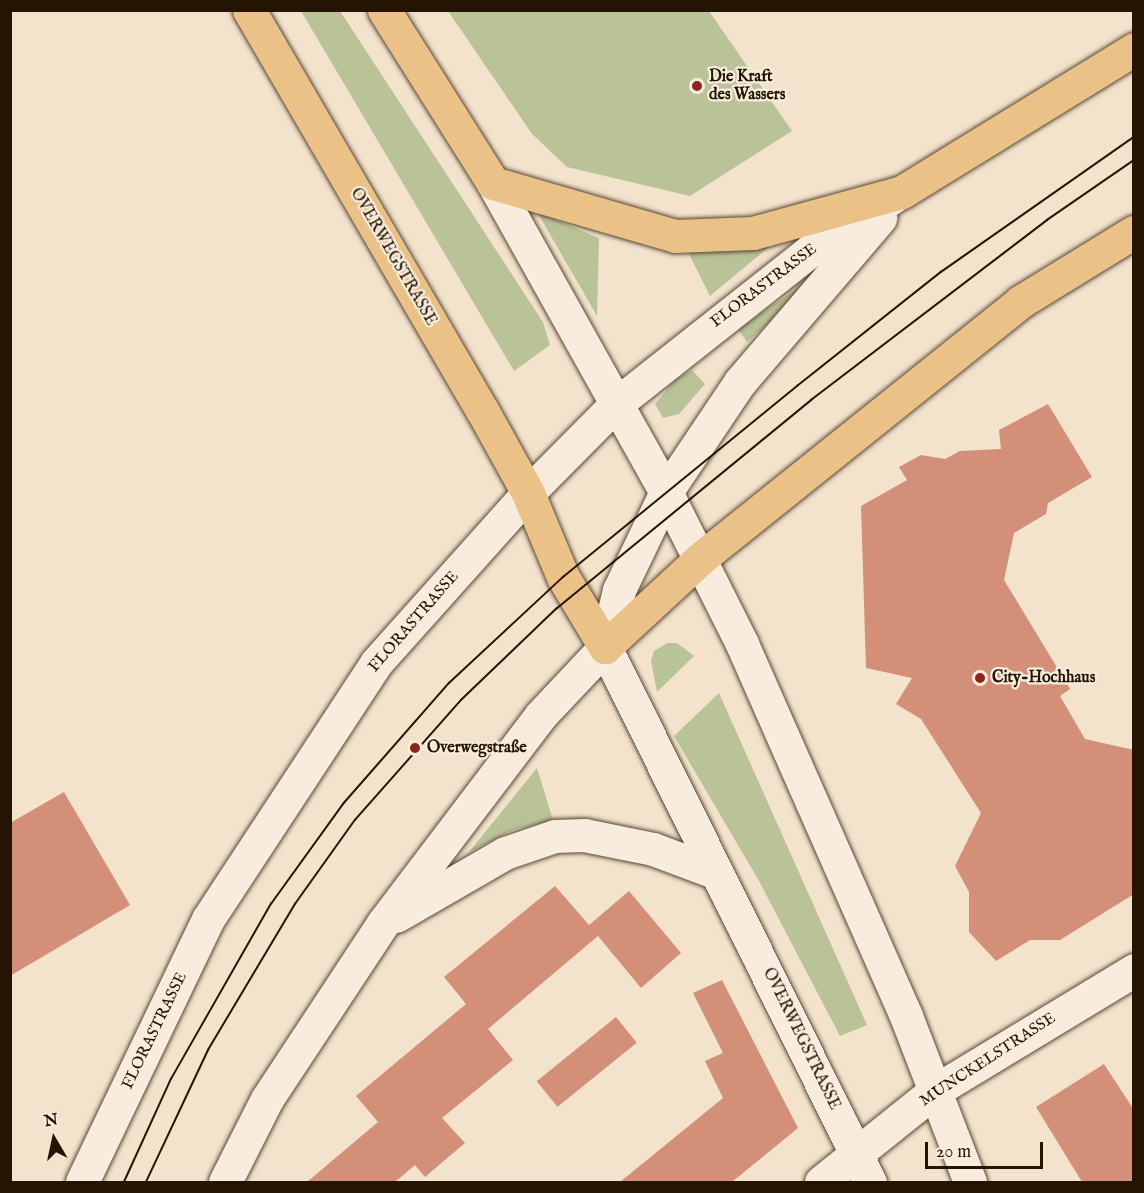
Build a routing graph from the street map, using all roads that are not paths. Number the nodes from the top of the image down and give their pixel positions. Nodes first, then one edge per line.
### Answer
1 (249, 10) edge
2 (384, 10) edge
3 (1134, 49) edge
4 (493, 183) junction
5 (902, 192) junction
6 (1134, 232) edge
7 (616, 404) junction
8 (666, 492) junction
9 (528, 493) junction
10 (701, 558) junction
11 (605, 647) junction
12 (717, 873) junction
13 (383, 923) junction
14 (1134, 970) edge
15 (936, 1090) junction
16 (864, 1168) edge
17 (82, 1182) edge
18 (225, 1182) edge
19 (820, 1182) edge
20 (970, 1182) edge

1 - 9 main road, OVERWEGSTRASSE
2 - 4 main road
3 - 5 main road, FLORASTRASSE
4 - 5 main road, FLORASTRASSE
4 - 7 main road
5 - 7 main road, FLORASTRASSE
5 - 8 main road
6 - 10 main road
7 - 8 main road
7 - 9 main road, FLORASTRASSE
8 - 10 main road
8 - 11 main road
9 - 11 main road, OVERWEGSTRASSE
9 - 17 main road, FLORASTRASSE
10 - 11 main road
10 - 15 main road
11 - 12 main road, OVERWEGSTRASSE
11 - 13 main road
12 - 13 main road
12 - 16 main road, OVERWEGSTRASSE
13 - 18 main road
14 - 15 main road, MUNCKELSTRASSE
15 - 16 main road, MUNCKELSTRASSE
15 - 20 main road
16 - 19 main road, MUNCKELSTRASSE

